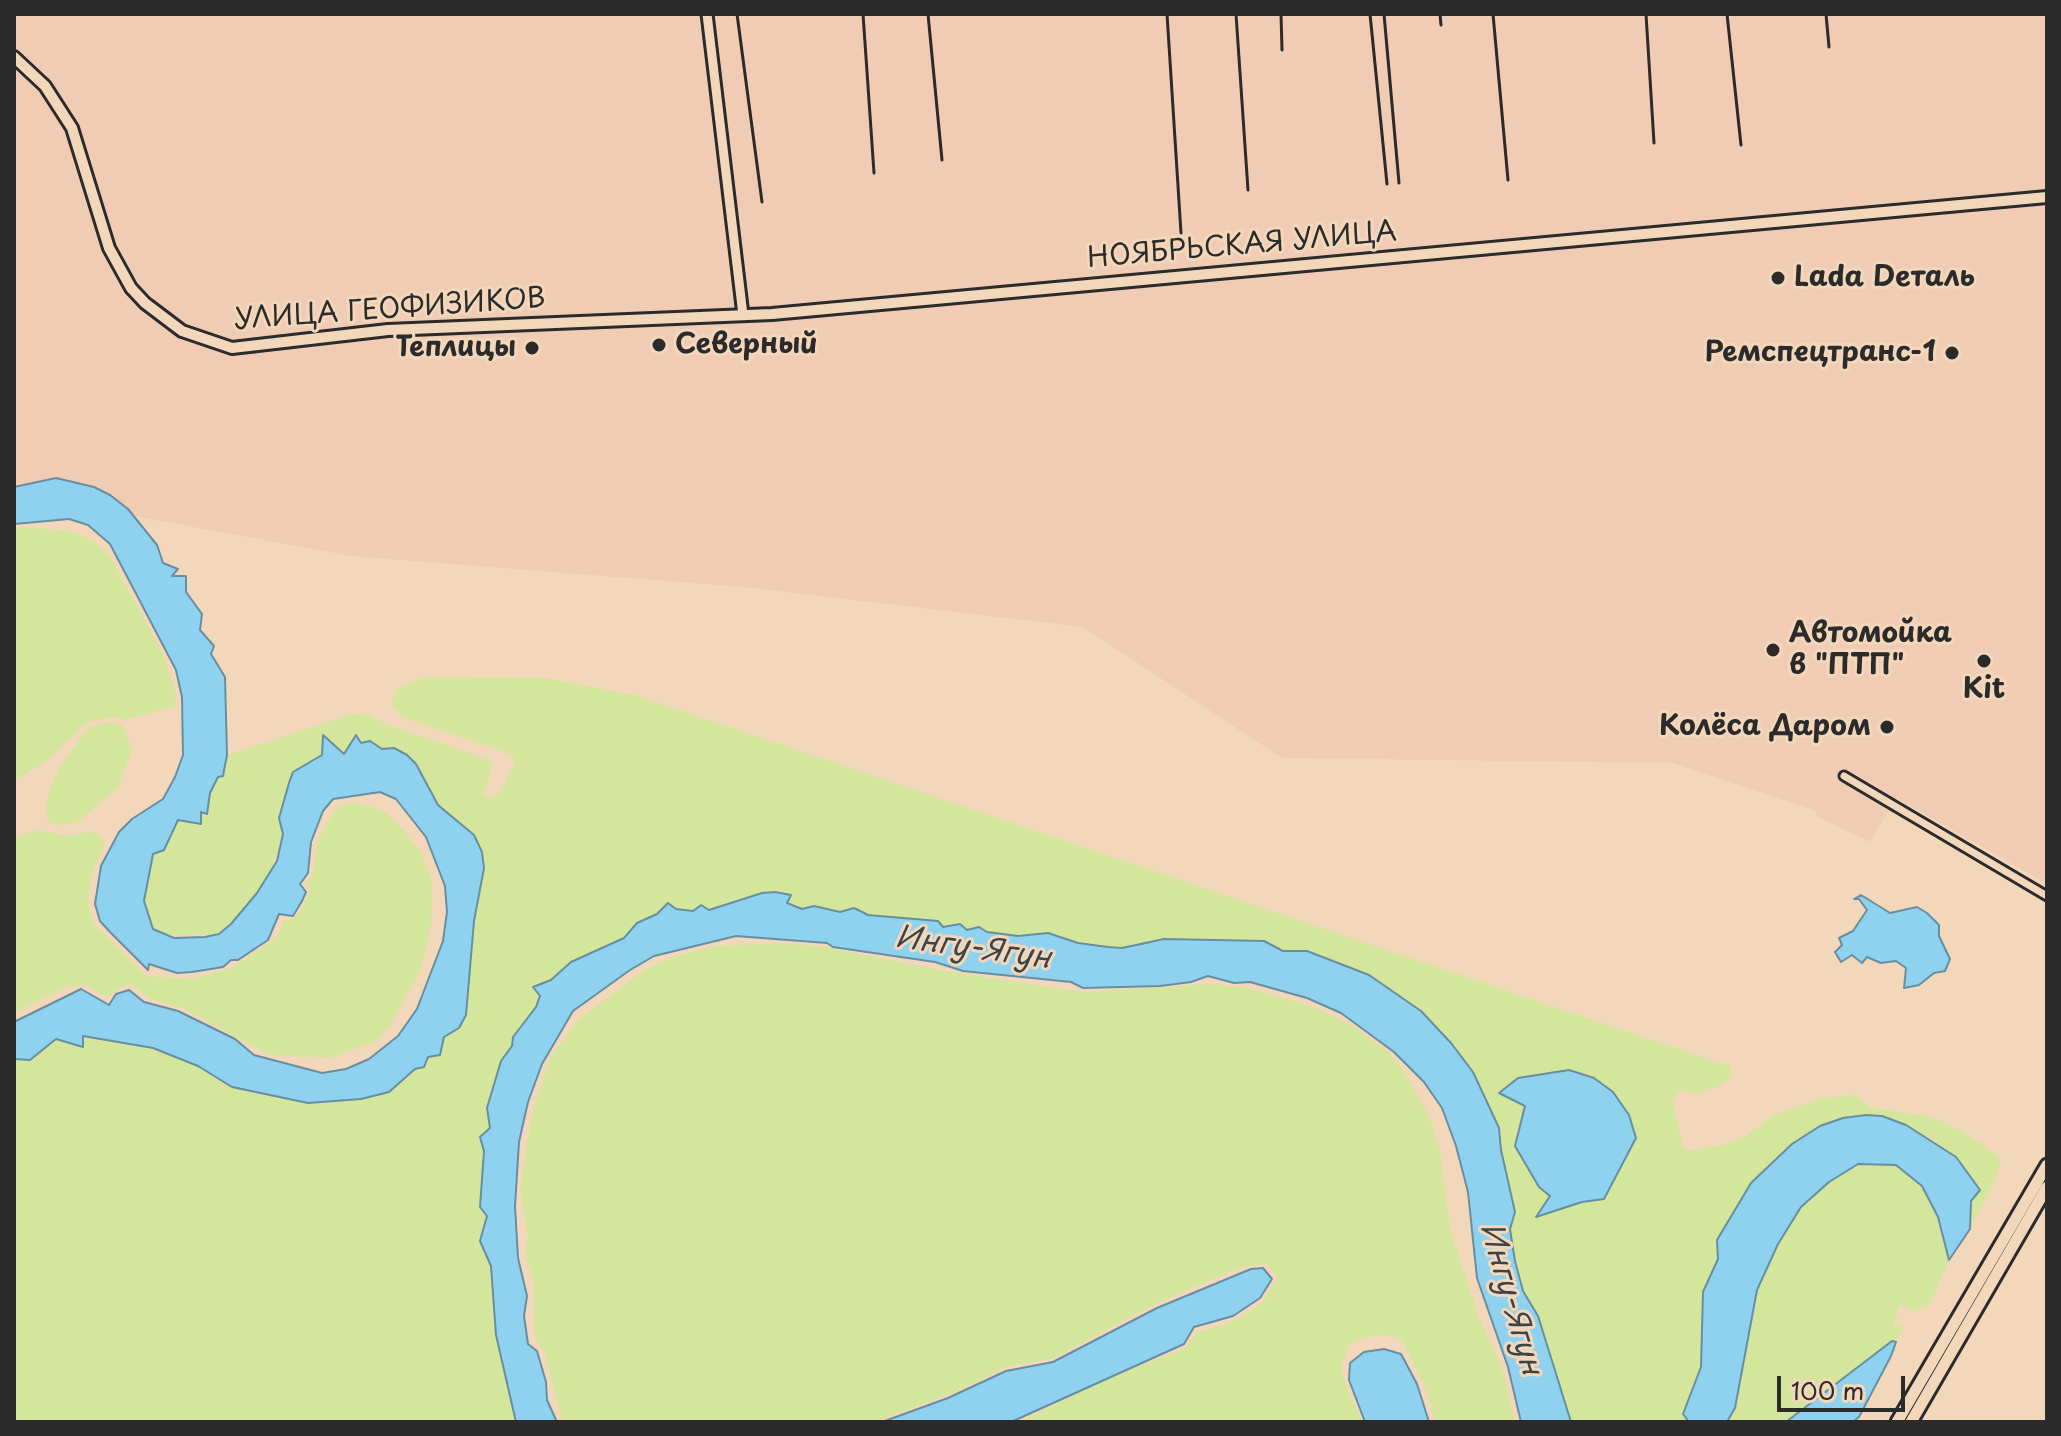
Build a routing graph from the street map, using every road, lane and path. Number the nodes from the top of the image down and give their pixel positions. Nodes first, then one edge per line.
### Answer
1 (707, 14) edge
2 (14, 57) edge
3 (2047, 197) edge
4 (743, 315) junction
5 (1844, 776) dead end
6 (2047, 896) edge
7 (2047, 1165) edge
8 (2047, 1187) edge
9 (1897, 1422) edge
10 (1911, 1422) edge

1 - 4 street
2 - 4 main road, УЛИЦА ГЕОФИЗИКОВ
3 - 4 main road, НОЯБРЬСКАЯ УЛИЦА
5 - 6 street
7 - 9 main road
8 - 10 main road

